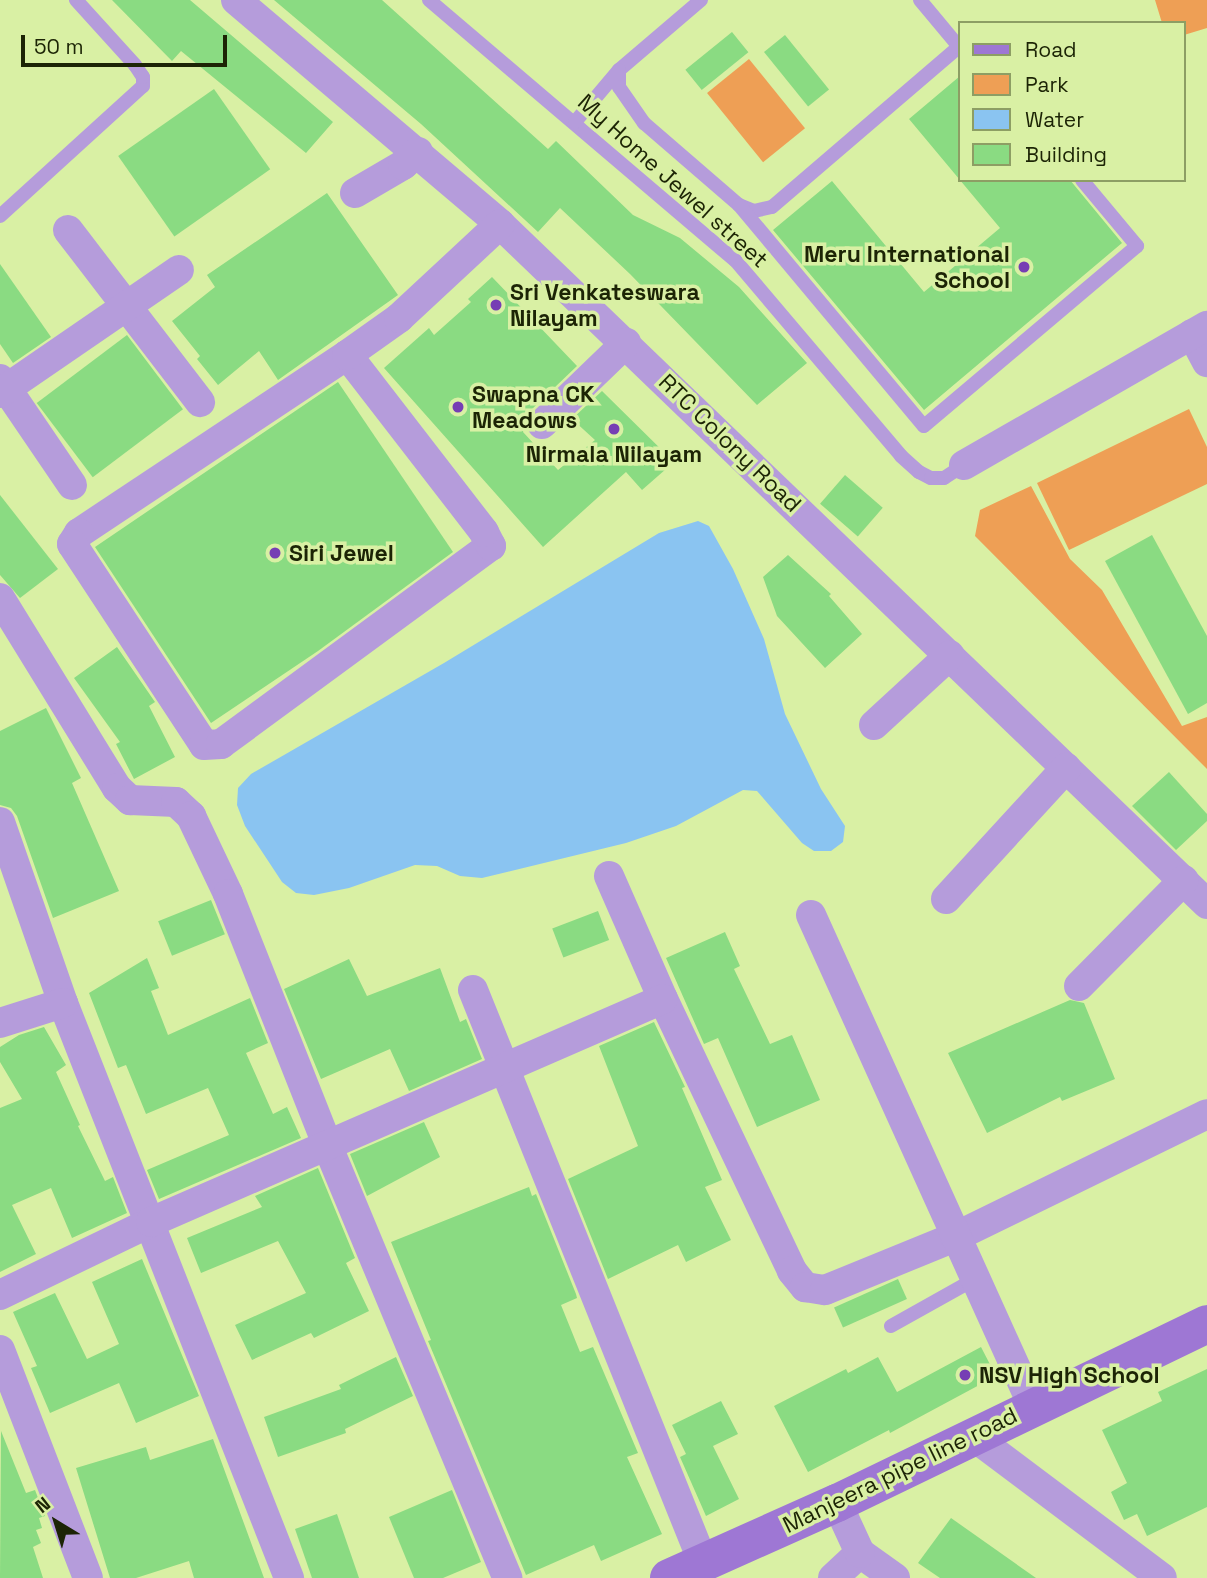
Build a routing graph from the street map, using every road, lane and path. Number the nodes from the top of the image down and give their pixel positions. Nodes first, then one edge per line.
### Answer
1 (76, 0) edge
2 (236, 0) edge
3 (429, 0) edge
4 (701, 0) edge
5 (920, 0) edge
6 (958, 45) edge
7 (958, 49) edge
8 (619, 70) junction
9 (575, 122) junction
10 (418, 152) junction
11 (1084, 182) edge
12 (355, 193) dead end
13 (739, 205) junction
14 (0, 216) edge
15 (500, 225) junction
16 (68, 230) dead end
17 (179, 270) dead end
18 (126, 307) junction
19 (1199, 330) edge
20 (626, 342) junction
21 (347, 355) junction
22 (1207, 362) edge
23 (2, 387) edge
24 (200, 402) dead end
25 (542, 424) dead end
26 (964, 465) joint
27 (72, 485) dead end
28 (0, 598) edge
29 (950, 655) junction
30 (874, 725) dead end
31 (1066, 768) junction
32 (0, 822) edge
33 (609, 876) dead end
34 (1184, 880) junction
35 (946, 899) dead end
36 (1207, 904) edge
37 (811, 915) dead end
38 (1079, 986) dead end
39 (473, 990) dead end
40 (663, 999) junction
41 (64, 1003) junction
42 (0, 1023) edge
43 (503, 1068) junction
44 (1207, 1114) edge
45 (328, 1147) junction
46 (151, 1222) junction
47 (955, 1237) junction
48 (975, 1279) junction
49 (0, 1295) edge
50 (1207, 1324) edge
51 (891, 1326) dead end
52 (0, 1350) edge
53 (1033, 1406) junction
54 (973, 1436) junction
55 (838, 1503) junction
56 (860, 1553) junction
57 (703, 1562) junction
58 (88, 1578) edge
59 (289, 1578) edge
60 (507, 1578) edge
61 (669, 1578) edge
62 (833, 1578) edge
63 (895, 1578) edge
64 (1162, 1578) edge

1 - 14 lane
2 - 10 street, RTC Colony Road
3 - 9 lane, My Home Jewel street
4 - 8 lane
5 - 6 lane
7 - 13 lane
8 - 9 lane
8 - 13 lane
9 - 26 lane, My Home Jewel street
10 - 12 street
10 - 15 street, RTC Colony Road
11 - 13 lane
15 - 20 street, RTC Colony Road
15 - 21 street
16 - 18 street
17 - 18 street
18 - 23 street
18 - 24 street
19 - 22 street
19 - 26 street
20 - 25 street
20 - 29 street, RTC Colony Road
21 - 21 street
23 - 27 street
28 - 45 street
29 - 30 street
29 - 31 street, RTC Colony Road
31 - 34 street, RTC Colony Road
31 - 35 street
32 - 41 street
33 - 40 street
34 - 36 street, RTC Colony Road
34 - 38 street
37 - 47 street
39 - 43 street
40 - 43 street
40 - 47 street
41 - 42 street
41 - 46 street
43 - 45 street
43 - 57 street
44 - 47 street
45 - 46 street
45 - 60 street
46 - 49 street
46 - 59 street
47 - 48 street
48 - 51 lane
48 - 53 street
50 - 53 main road, Manjeera pipe line road
52 - 58 street
53 - 54 main road, Manjeera pipe line road
54 - 55 main road, Manjeera pipe line road
54 - 64 street
55 - 56 street
55 - 57 main road, Manjeera pipe line road
56 - 62 street
56 - 63 street
57 - 61 main road, Manjeera pipe line road

